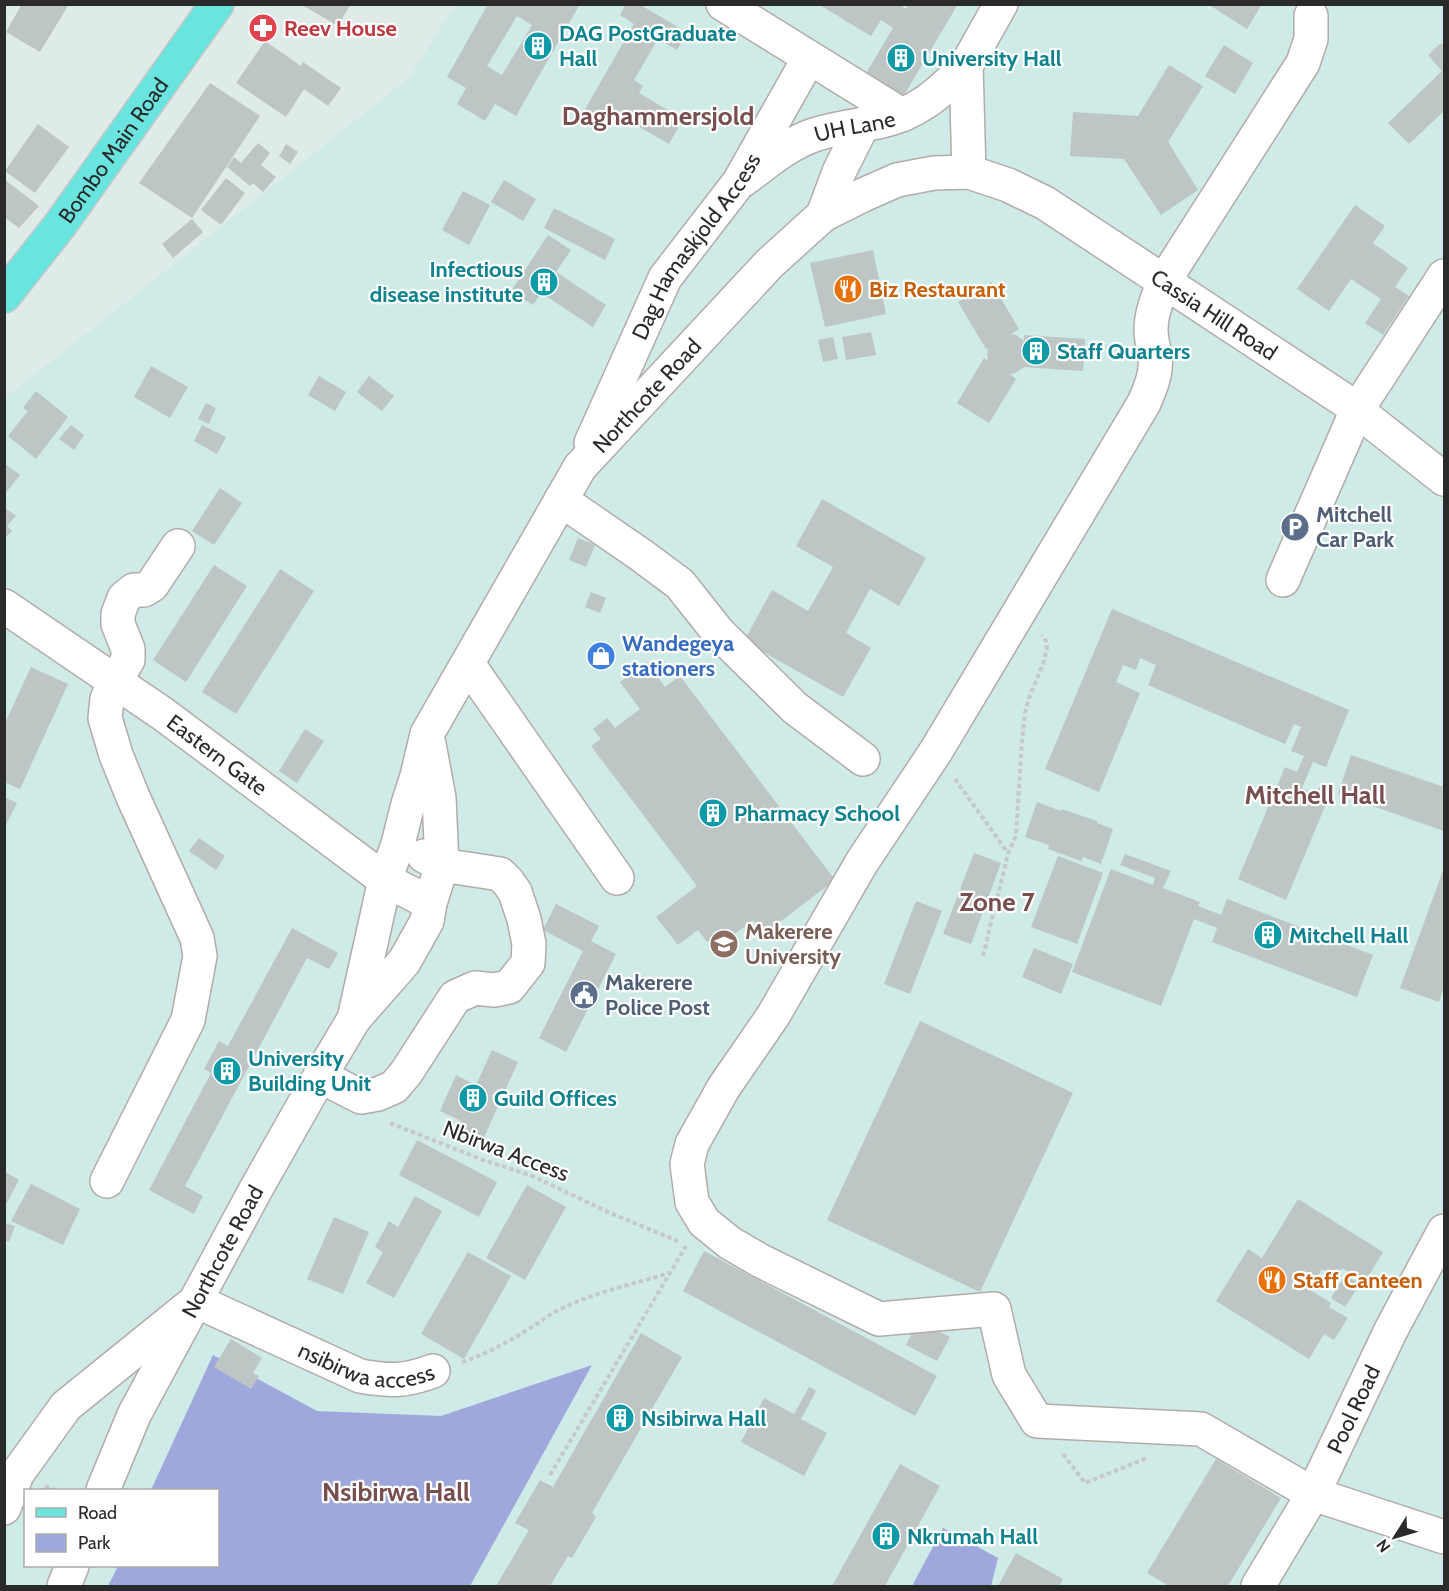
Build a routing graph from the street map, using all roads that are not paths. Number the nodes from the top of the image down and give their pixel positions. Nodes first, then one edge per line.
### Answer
1 (218, 4) edge
2 (723, 4) edge
3 (1001, 4) edge
4 (1311, 16) dead end
5 (809, 58) junction
6 (966, 66) junction
7 (902, 115) junction
8 (862, 124) junction
9 (969, 172) junction
10 (739, 182) junction
11 (823, 215) junction
12 (1444, 276) edge
13 (1164, 281) junction
14 (4, 296) edge
15 (1357, 410) junction
16 (580, 467) junction
17 (1444, 479) edge
18 (561, 500) junction
19 (178, 546) dead end
20 (1283, 580) dead end
21 (5, 607) edge
22 (468, 664) junction
23 (114, 682) junction
24 (427, 734) junction
25 (863, 759) dead end
26 (398, 844) junction
27 (442, 865) junction
28 (617, 878) dead end
29 (385, 880) junction
30 (430, 903) junction
31 (354, 1019) junction
32 (320, 1076) junction
33 (107, 1181) dead end
34 (1444, 1231) edge
35 (196, 1301) junction
36 (432, 1371) road end
37 (104, 1489) edge
38 (1314, 1494) junction
39 (4, 1508) edge
40 (1444, 1538) edge
41 (72, 1567) edge
42 (64, 1587) edge
43 (1258, 1587) edge

1 - 14 main road, Bombo Main Road
2 - 5 lane
3 - 6 lane, UH Lane
4 - 13 lane
5 - 7 lane
5 - 10 lane, Dag Hamaskjold Access
6 - 7 lane, UH Lane
6 - 9 lane
7 - 8 lane, UH Lane
8 - 10 lane, UH Lane
8 - 11 lane
9 - 11 lane, Northcote Road
9 - 13 lane, Cassia Hill Road
10 - 16 lane, Dag Hamaskjold Access
11 - 16 lane, Northcote Road
12 - 15 lane
13 - 15 lane, Cassia Hill Road
13 - 38 lane
15 - 17 lane, Cassia Hill Road
15 - 20 lane
16 - 18 lane, Northcote Road
18 - 22 lane, Northcote Road
18 - 25 lane
19 - 23 lane
21 - 23 lane, Eastern Gate
22 - 24 lane, Northcote Road
22 - 28 lane
23 - 29 lane, Eastern Gate
23 - 33 lane
24 - 26 lane, Northcote Road
24 - 27 lane, Northcote Road
26 - 27 lane
26 - 29 lane, Northcote Road
27 - 30 lane, Northcote Road
27 - 32 lane
29 - 30 lane, Eastern Gate
29 - 31 lane, Northcote Road
30 - 31 lane, Northcote Road
31 - 32 lane, Northcote Road
32 - 35 lane, Northcote Road
34 - 38 lane, Pool Road
35 - 36 lane, nsibirwa access
35 - 37 lane, Northcote Road
35 - 39 lane
38 - 40 lane
38 - 43 lane, Pool Road
41 - 42 lane

